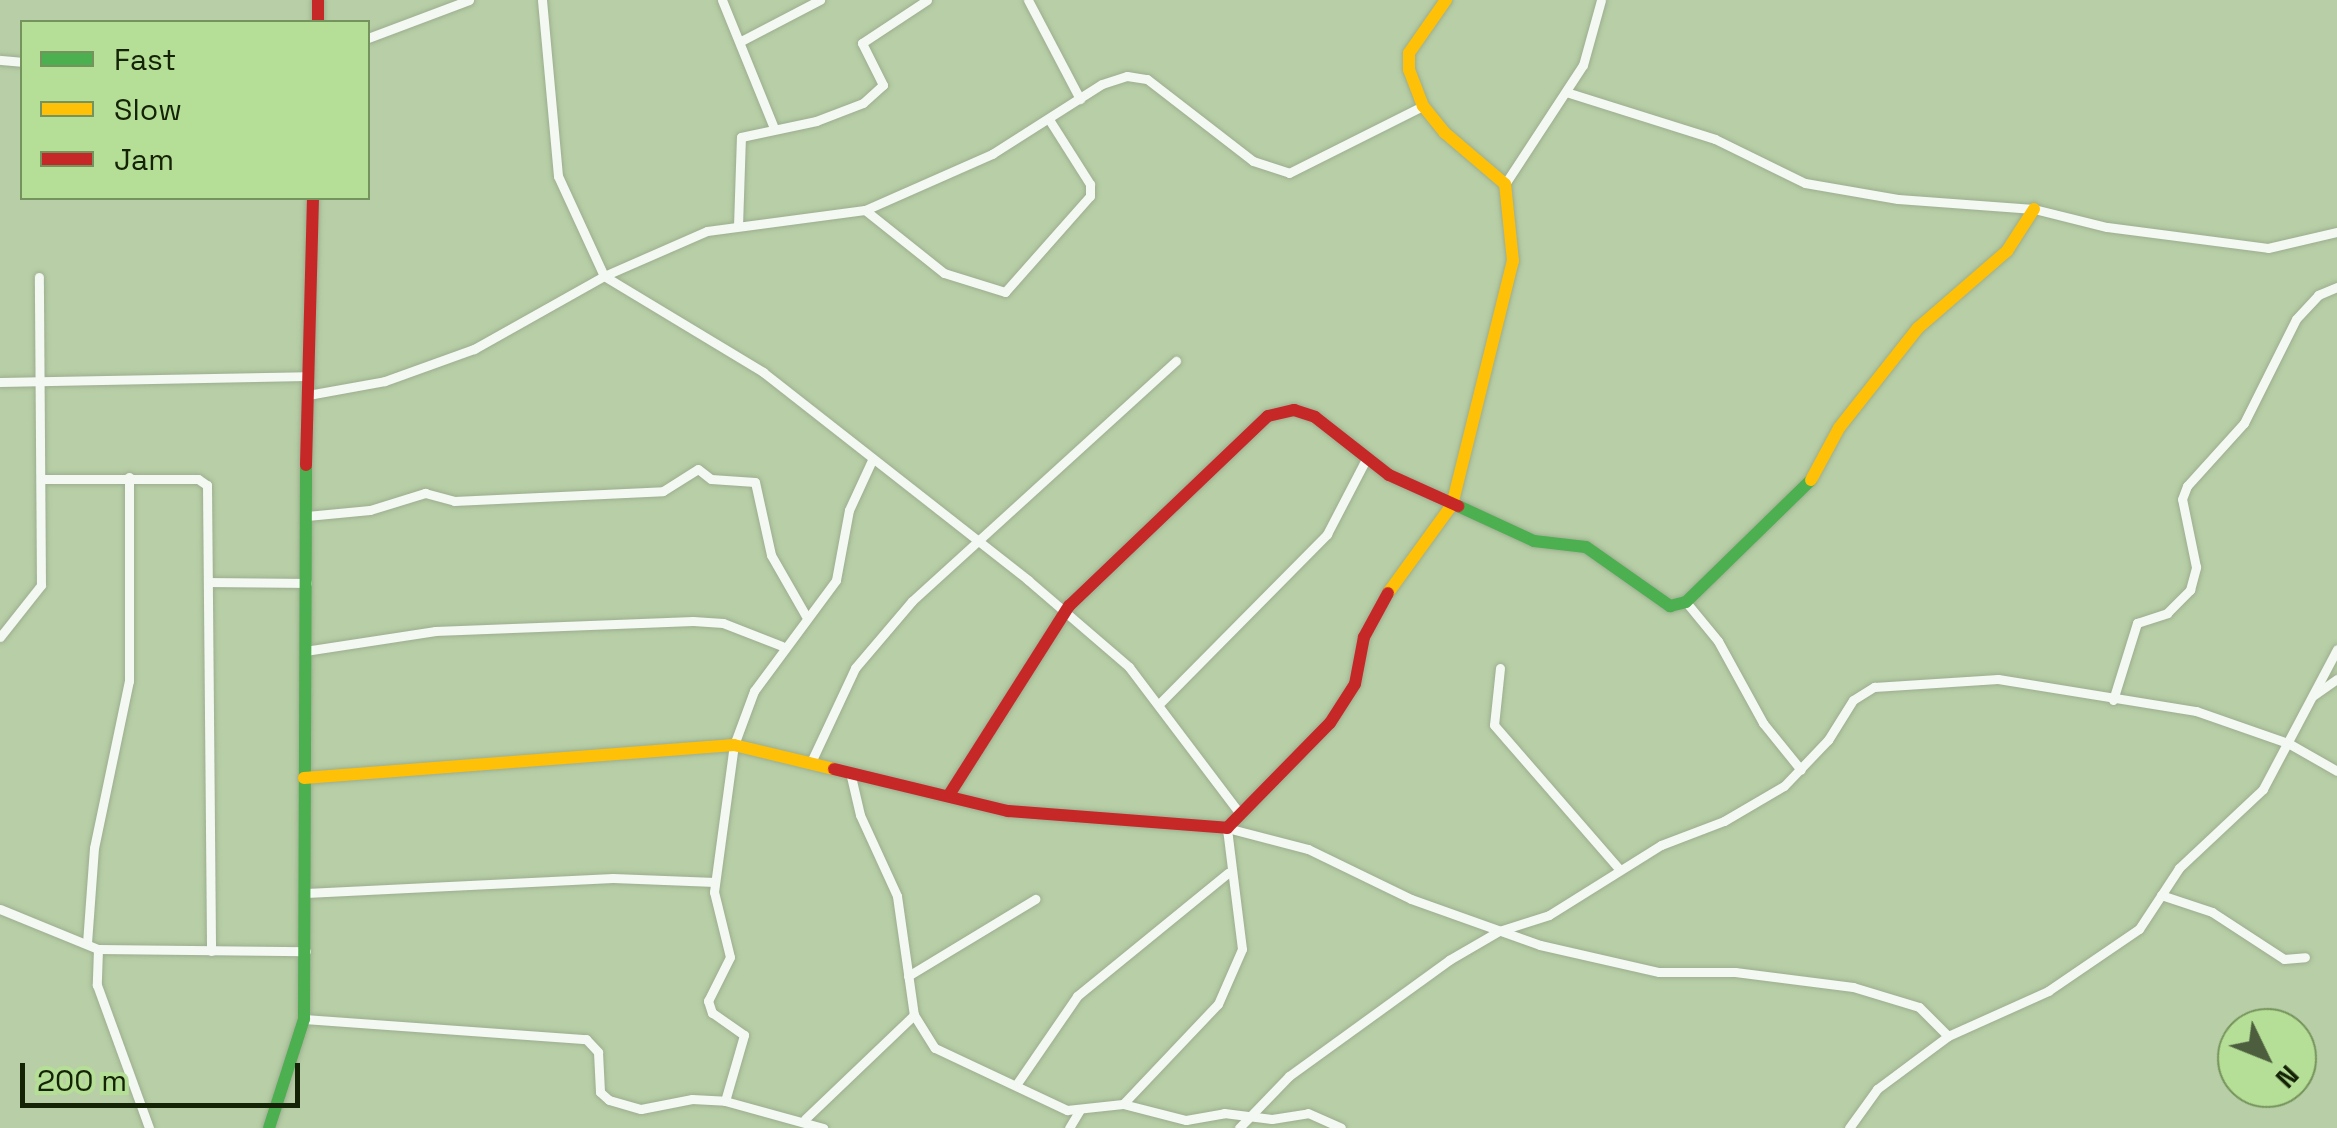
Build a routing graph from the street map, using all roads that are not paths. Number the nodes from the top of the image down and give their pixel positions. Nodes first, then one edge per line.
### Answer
1 (469, 0) edge
2 (542, 0) edge
3 (722, 0) edge
4 (820, 0) edge
5 (927, 0) edge
6 (1028, 0) edge
7 (1446, 0) edge
8 (1602, 0) edge
9 (370, 37) edge
10 (743, 40) junction
11 (1566, 92) junction
12 (1080, 99) junction
13 (1424, 106) junction
14 (1050, 121) junction
15 (774, 128) junction
16 (1505, 184) junction
17 (313, 200) edge
18 (2034, 209) junction
19 (865, 210) junction
20 (738, 226) junction
21 (2337, 232) edge
22 (604, 276) junction
23 (39, 277) dead end
24 (2337, 287) edge
25 (1176, 361) dead end
26 (306, 376) junction
27 (0, 382) edge
28 (42, 382) junction
29 (308, 395) junction
30 (1367, 458) junction
31 (872, 460) junction
32 (129, 477) junction
33 (41, 479) junction
34 (1452, 505) junction
35 (308, 516) junction
36 (977, 539) junction
37 (210, 582) junction
38 (307, 583) junction
39 (1686, 602) junction
40 (1062, 615) junction
41 (806, 616) junction
42 (0, 637) edge
43 (782, 646) junction
44 (305, 650) junction
45 (2337, 650) edge
46 (1500, 668) dead end
47 (2337, 680) edge
48 (2314, 695) junction
49 (2114, 700) junction
50 (1160, 703) junction
51 (2288, 743) junction
52 (734, 744) junction
53 (812, 760) junction
54 (850, 769) junction
55 (1801, 770) junction
56 (2337, 771) edge
57 (304, 778) junction
58 (949, 795) junction
59 (1238, 811) junction
60 (1227, 828) junction
61 (1619, 869) junction
62 (1228, 872) junction
63 (714, 882) junction
64 (306, 893) junction
65 (2161, 895) junction
66 (1035, 899) dead end
67 (0, 909) edge
68 (1498, 932) junction
69 (87, 943) junction
70 (98, 950) junction
71 (211, 951) junction
72 (306, 951) junction
73 (2305, 957) dead end
74 (908, 976) junction
75 (914, 1015) junction
76 (304, 1019) junction
77 (1948, 1036) junction
78 (1018, 1082) junction
79 (724, 1101) junction
80 (1123, 1104) junction
81 (1080, 1110) junction
82 (1250, 1114) junction
83 (805, 1119) junction
84 (149, 1128) edge
85 (270, 1128) edge
86 (824, 1128) edge
87 (1068, 1128) edge
88 (1239, 1128) edge
89 (1341, 1128) edge
90 (1849, 1128) edge

1 - 9 street
2 - 22 street
3 - 10 street
4 - 10 street
5 - 15 street
6 - 12 street
7 - 13 street
8 - 11 street
10 - 15 street
11 - 16 street
11 - 18 street
12 - 13 street
12 - 14 street
13 - 16 street
14 - 19 street
14 - 19 street
15 - 20 street
16 - 34 street
17 - 26 street
18 - 21 street
18 - 39 street
19 - 20 street
20 - 22 street
22 - 29 street
22 - 31 street
23 - 28 street
24 - 49 street
25 - 36 street
26 - 28 street
26 - 29 street
27 - 28 street
28 - 33 street
29 - 35 street
30 - 34 street
30 - 40 street
30 - 50 street
31 - 36 street
31 - 41 street
32 - 33 street
32 - 37 street
32 - 69 street
33 - 42 street
34 - 39 street
34 - 59 street
35 - 38 street
35 - 41 street
36 - 40 street
36 - 53 street
37 - 38 street
37 - 71 street
38 - 44 street
39 - 55 street
40 - 50 street
40 - 58 street
41 - 43 street
43 - 44 street
43 - 52 street
44 - 57 street
45 - 48 street
46 - 61 street
47 - 48 street
48 - 51 street
49 - 51 street
49 - 55 street
50 - 59 street
51 - 56 street
51 - 65 street
52 - 53 street
52 - 57 street
52 - 63 street
53 - 54 street
54 - 58 street
54 - 74 street
55 - 61 street
57 - 64 street
58 - 60 street
59 - 60 street
60 - 62 street
60 - 68 street
61 - 68 street
62 - 78 street
62 - 80 street
63 - 64 street
63 - 79 street
64 - 72 street
65 - 73 street
65 - 77 street
66 - 74 street
67 - 69 street
68 - 77 street
68 - 82 street
69 - 70 street
70 - 71 street
70 - 84 street
71 - 72 street
72 - 76 street
74 - 75 street
75 - 78 street
75 - 83 street
76 - 79 street
76 - 85 street
77 - 90 street
78 - 81 street
79 - 83 street
80 - 81 street
80 - 82 street
81 - 87 street
82 - 88 street
82 - 89 street
83 - 86 street

